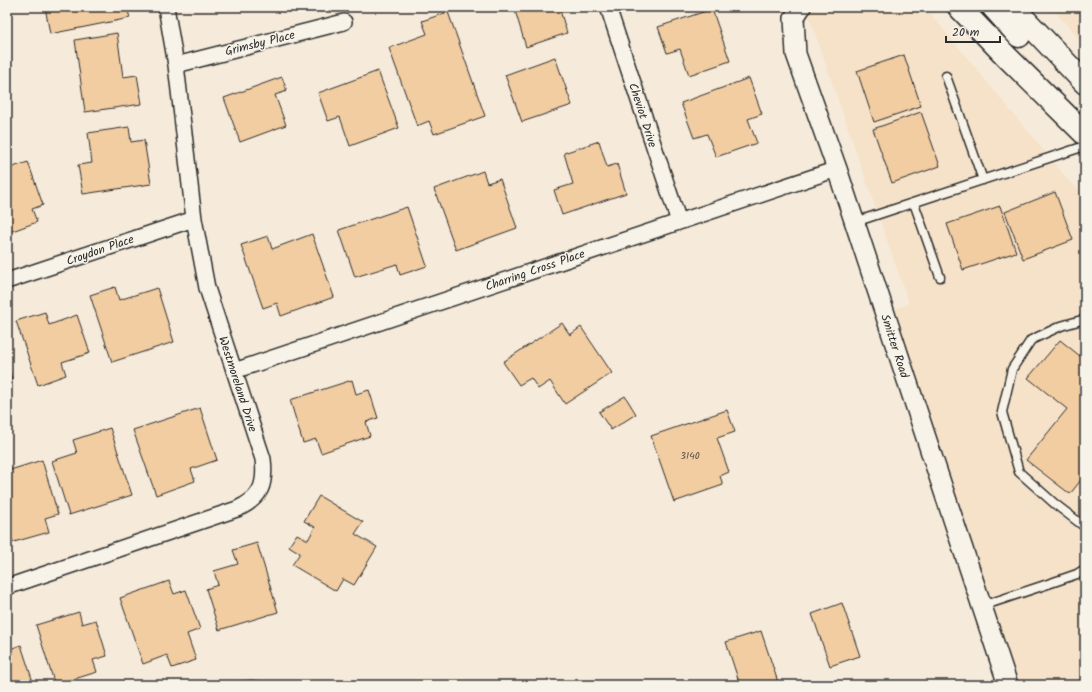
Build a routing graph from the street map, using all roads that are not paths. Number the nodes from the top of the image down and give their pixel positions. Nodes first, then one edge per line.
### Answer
1 (166, 7) edge
2 (608, 7) edge
3 (801, 7) edge
4 (959, 7) edge
5 (993, 7) edge
6 (1013, 7) edge
7 (344, 22) dead end
8 (1052, 50) junction
9 (176, 65) junction
10 (946, 76) dead end
11 (1085, 83) edge
12 (1085, 134) edge
13 (1085, 146) edge
14 (837, 169) junction
15 (983, 180) junction
16 (914, 202) junction
17 (194, 219) junction
18 (679, 222) junction
19 (854, 222) junction
20 (940, 277) dead end
21 (7, 281) edge
22 (1085, 319) edge
23 (234, 371) junction
24 (1085, 527) edge
25 (1085, 569) edge
26 (7, 587) edge
27 (982, 606) junction
28 (1008, 685) edge

1 - 9 street, Westmoreland Drive
2 - 18 street, Cheviot Drive
3 - 14 street, Smitter Road
4 - 12 main road
5 - 8 main road
6 - 8 main road
7 - 9 street, Grimsby Place
8 - 11 main road
9 - 17 street, Westmoreland Drive
10 - 15 lane
13 - 15 lane
14 - 18 street, Charring Cross Place
14 - 19 street, Smitter Road
15 - 16 lane
16 - 19 lane
16 - 20 lane
17 - 21 street, Croydon Place
17 - 23 street, Westmoreland Drive
18 - 23 street, Charring Cross Place
19 - 27 street, Smitter Road
22 - 24 lane
23 - 26 street, Westmoreland Drive
25 - 27 lane
27 - 28 street, Smitter Road

